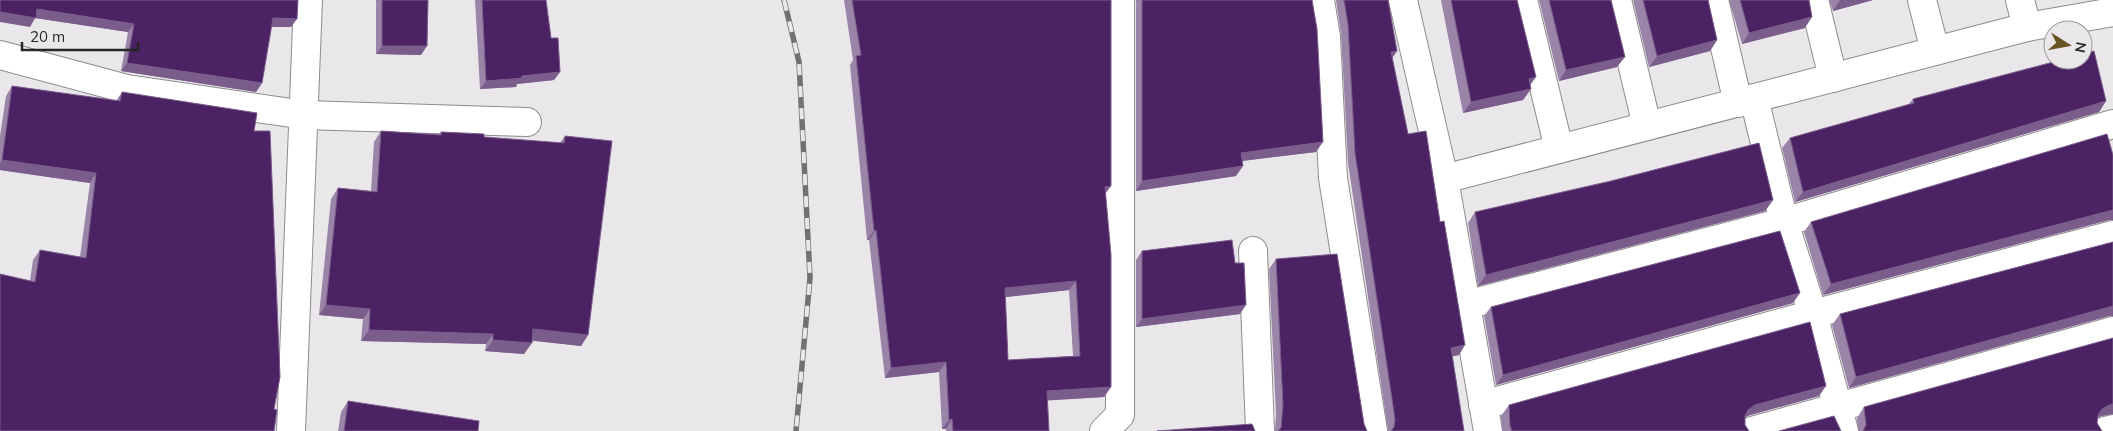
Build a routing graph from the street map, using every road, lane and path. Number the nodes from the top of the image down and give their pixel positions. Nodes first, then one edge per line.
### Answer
1 (308, 0) edge
2 (1120, 0) edge
3 (1320, 0) edge
4 (1403, 0) edge
5 (1523, 0) edge
6 (1618, 0) edge
7 (1714, 0) edge
8 (1814, 0) edge
9 (1922, 0) edge
10 (2020, 0) edge
11 (2113, 12) edge
12 (2027, 27) junction
13 (1935, 51) junction
14 (0, 55) edge
15 (1833, 78) junction
16 (1746, 100) junction
17 (305, 115) junction
18 (527, 122) dead end
19 (2113, 124) edge
20 (1647, 126) junction
21 (1559, 149) junction
22 (1444, 179) junction
23 (1784, 222) junction
24 (2113, 235) edge
25 (1253, 251) dead end
26 (1466, 305) junction
27 (1813, 314) junction
28 (2113, 331) edge
29 (1483, 404) junction
30 (1841, 420) edge
31 (2113, 428) edge
32 (291, 431) edge
33 (1104, 431) edge
34 (1260, 431) edge
35 (1373, 431) edge
36 (1488, 431) edge
37 (1752, 431) edge
38 (2105, 431) edge

1 - 17 street
2 - 33 street
3 - 35 street
4 - 22 street
5 - 21 street
6 - 20 street
7 - 16 street
8 - 15 street
9 - 13 street
10 - 12 street
11 - 12 street
12 - 13 street
13 - 15 street
14 - 17 street
15 - 16 street
16 - 20 street
16 - 23 street
17 - 18 street
17 - 32 street
19 - 23 street
20 - 21 street
21 - 22 street
22 - 26 street
23 - 26 street
23 - 27 street
24 - 27 street
25 - 34 street
26 - 29 street
27 - 29 street
27 - 30 street
28 - 30 street
29 - 36 street
30 - 37 street
31 - 38 street

